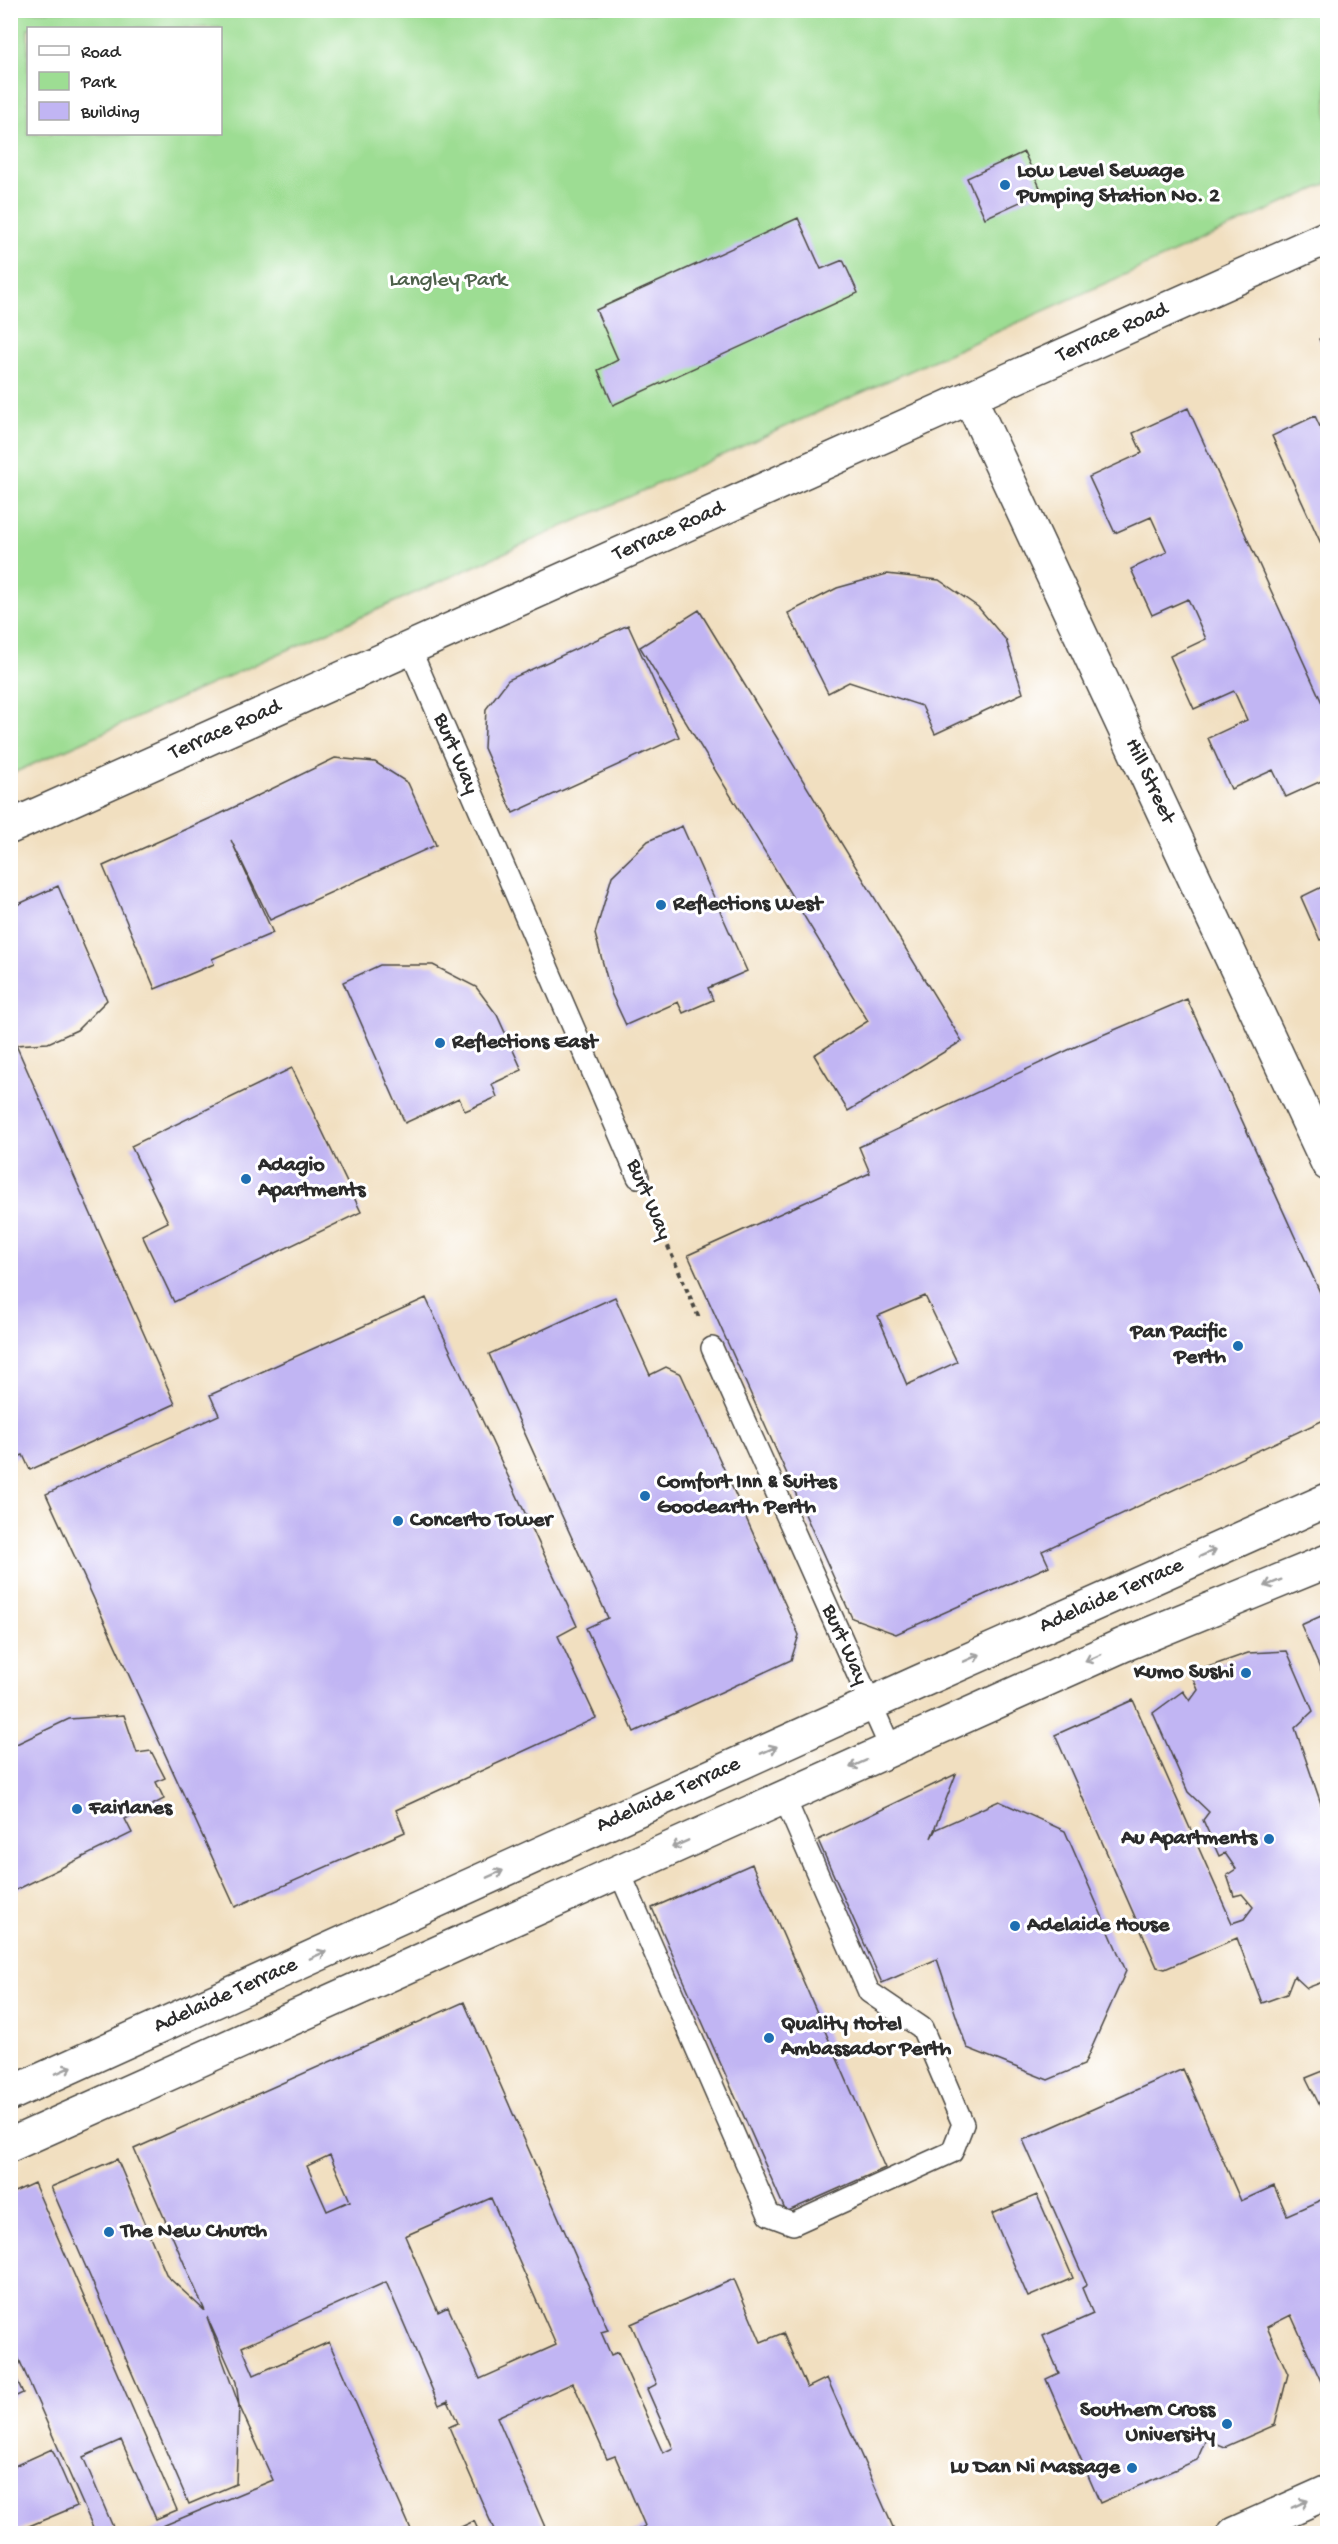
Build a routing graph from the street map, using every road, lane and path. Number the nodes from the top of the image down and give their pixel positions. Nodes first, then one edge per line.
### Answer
1 (1328, 237) edge
2 (970, 398) junction
3 (410, 649) junction
4 (10, 827) edge
5 (1328, 1164) edge
6 (638, 1177) joint
7 (712, 1347) joint
8 (1328, 1500) edge
9 (1328, 1561) edge
10 (871, 1704) junction
11 (891, 1749) junction
12 (784, 1797) junction
13 (619, 1871) junction
14 (10, 2094) edge
15 (10, 2145) edge
16 (1328, 2492) edge
17 (1234, 2534) edge

1 - 2 main road, Terrace Road
2 - 3 main road, Terrace Road
2 - 5 main road, Hill Street
3 - 4 main road, Terrace Road
3 - 6 lane, Burt Way
6 - 7 path, Burt Way
7 - 10 lane, Burt Way
10 -> 8 main road, Adelaide Terrace
9 -> 11 main road, Adelaide Terrace
10 - 11 lane, Burt Way
14 -> 10 main road, Adelaide Terrace
11 -> 12 main road, Adelaide Terrace
12 -> 13 main road, Adelaide Terrace
12 - 13 lane
13 - 15 main road, Adelaide Terrace
17 -> 16 main road

